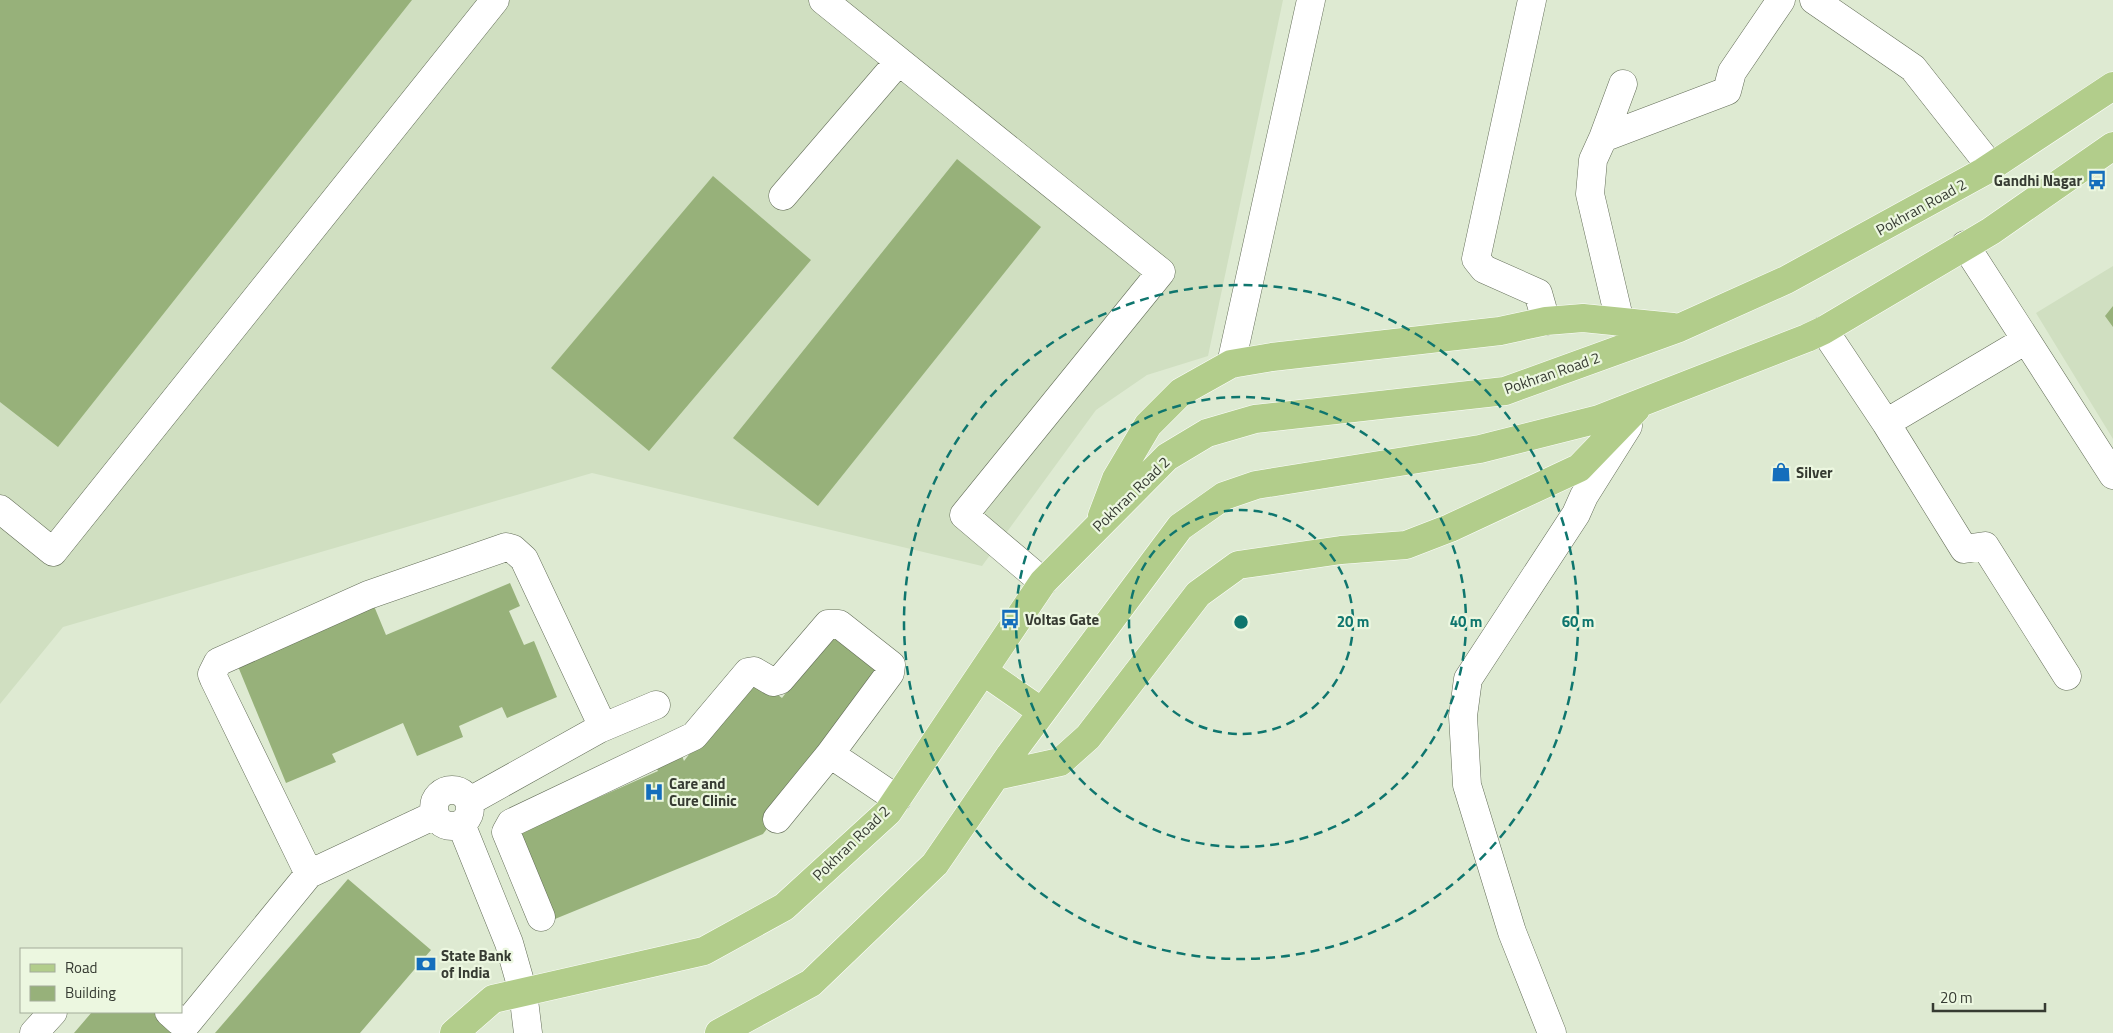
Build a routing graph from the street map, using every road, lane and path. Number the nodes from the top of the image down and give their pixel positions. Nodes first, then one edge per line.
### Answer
1 (495, 0) edge
2 (823, 0) edge
3 (1311, 0) edge
4 (1532, 0) edge
5 (1781, 0) edge
6 (1814, 0) edge
7 (899, 62) junction
8 (1623, 84) dead end
9 (2113, 86) edge
10 (1604, 138) junction
11 (2113, 146) edge
12 (1991, 167) junction
13 (783, 196) dead end
14 (1965, 245) junction
15 (1546, 321) junction
16 (1620, 322) junction
17 (1679, 328) junction
18 (1824, 330) junction
19 (2026, 340) junction
20 (1230, 364) junction
21 (1644, 401) junction
22 (1886, 423) junction
23 (2113, 475) edge
24 (0, 510) edge
25 (1099, 525) junction
26 (1044, 582) junction
27 (983, 671) junction
28 (2067, 676) dead end
29 (656, 704) dead end
30 (1042, 712) junction
31 (603, 727) junction
32 (830, 754) junction
33 (996, 776) junction
34 (897, 799) junction
35 (465, 812) junction
36 (777, 820) dead end
37 (309, 874) junction
38 (541, 917) dead end
39 (523, 992) junction
40 (52, 1013) edge
41 (170, 1013) edge
42 (34, 1033) edge
43 (454, 1033) edge
44 (528, 1033) edge
45 (719, 1033) edge
46 (1552, 1033) edge

1 - 24 street
2 - 7 street
3 - 20 street
4 - 15 street
5 - 10 street
6 - 12 street
7 - 13 street
7 - 26 street
8 - 10 street
9 - 12 main road, Pokhran Road 2
10 - 16 street
11 - 14 main road
12 - 17 main road, Pokhran Road 2
14 - 18 main road
14 - 19 street
15 - 16 main road
15 - 20 main road
16 - 17 main road
17 - 25 main road, Pokhran Road 2
18 - 21 main road
18 - 22 street
19 - 22 street
19 - 23 street
20 - 25 main road
21 - 30 main road
21 - 33 main road
21 - 46 street
22 - 28 street
25 - 26 main road, Pokhran Road 2
26 - 27 main road, Pokhran Road 2
27 - 30 main road
27 - 34 main road, Pokhran Road 2
29 - 31 street
30 - 33 main road
31 - 35 street
31 - 37 street
32 - 34 street
32 - 36 street
32 - 38 street
33 - 45 main road
34 - 39 main road, Pokhran Road 2
35 - 37 street
35 - 39 street
37 - 41 street
39 - 43 main road, Pokhran Road 2
39 - 44 street
40 - 42 street

